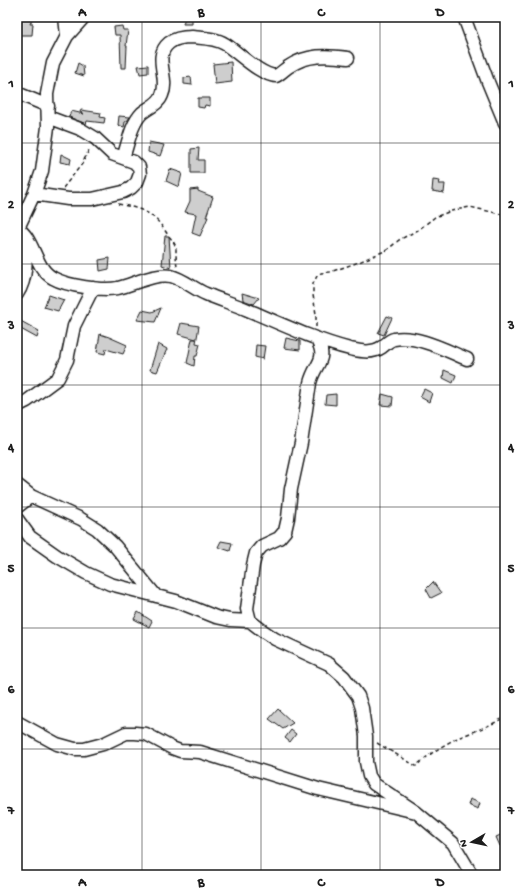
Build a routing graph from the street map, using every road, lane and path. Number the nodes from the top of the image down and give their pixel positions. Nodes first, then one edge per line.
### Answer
1 (84, 17) edge
2 (464, 17) edge
3 (63, 19) edge
4 (67, 36) junction
5 (348, 58) dead end
6 (17, 93) edge
7 (48, 111) junction
8 (505, 123) edge
9 (95, 138) junction
10 (123, 158) junction
11 (34, 194) junction
12 (57, 198) junction
13 (115, 203) dead end
14 (505, 214) edge
15 (20, 229) edge
16 (182, 280) junction
17 (20, 282) edge
18 (93, 288) junction
19 (17, 294) edge
20 (316, 338) junction
21 (466, 359) dead end
22 (17, 406) edge
23 (17, 485) edge
24 (31, 496) junction
25 (17, 507) edge
26 (17, 519) edge
27 (156, 596) junction
28 (250, 621) junction
29 (505, 717) edge
30 (17, 722) edge
31 (366, 736) junction
32 (416, 812) junction
33 (472, 875) edge

1 - 4 street
2 - 8 street
3 - 4 street
4 - 7 street
5 - 10 street
6 - 7 street
7 - 9 street
7 - 11 street
9 - 10 street
9 - 12 path
10 - 12 street
11 - 12 street
11 - 15 street
13 - 16 path
14 - 20 path
15 - 17 street
15 - 18 street
16 - 18 street
16 - 20 street
17 - 19 street
18 - 22 street
20 - 21 street
20 - 28 street
23 - 24 street
24 - 25 street
24 - 27 street
26 - 27 street
27 - 28 street
28 - 31 street
29 - 31 path
30 - 32 street
31 - 32 street
32 - 33 street

